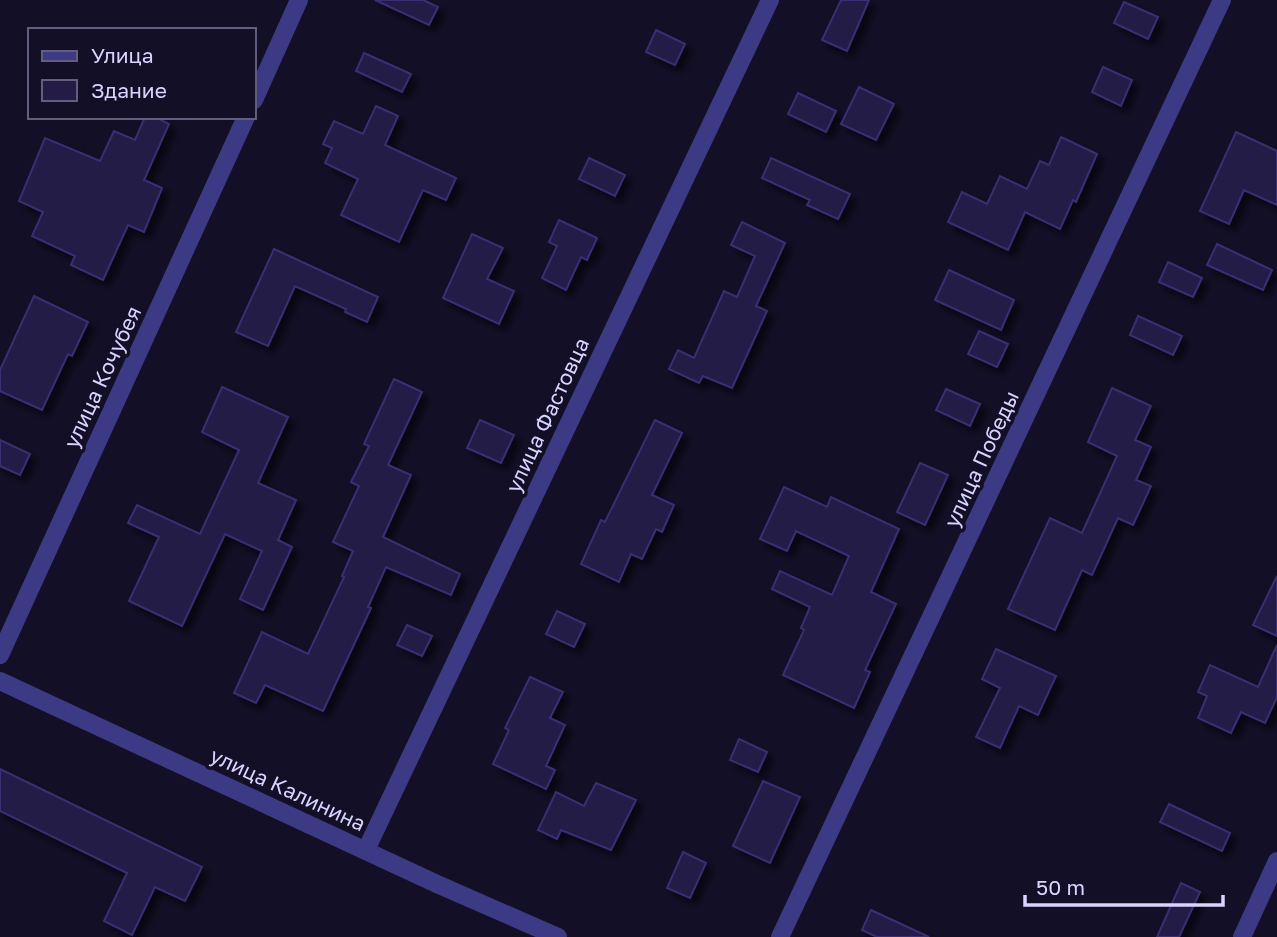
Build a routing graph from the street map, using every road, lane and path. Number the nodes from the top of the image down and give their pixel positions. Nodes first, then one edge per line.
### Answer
1 (299, 0) edge
2 (770, 0) edge
3 (1222, 0) edge
4 (256, 96) edge
5 (245, 119) edge
6 (0, 655) edge
7 (0, 681) edge
8 (366, 850) junction
9 (1277, 861) edge
10 (558, 937) edge
11 (780, 937) edge
12 (1242, 937) edge

1 - 4 street
2 - 8 street, улица Фастовца
3 - 11 street, улица Победы
5 - 6 street, улица Кочубея
7 - 8 street, улица Калинина
8 - 10 street, улица Калинина
9 - 12 street

